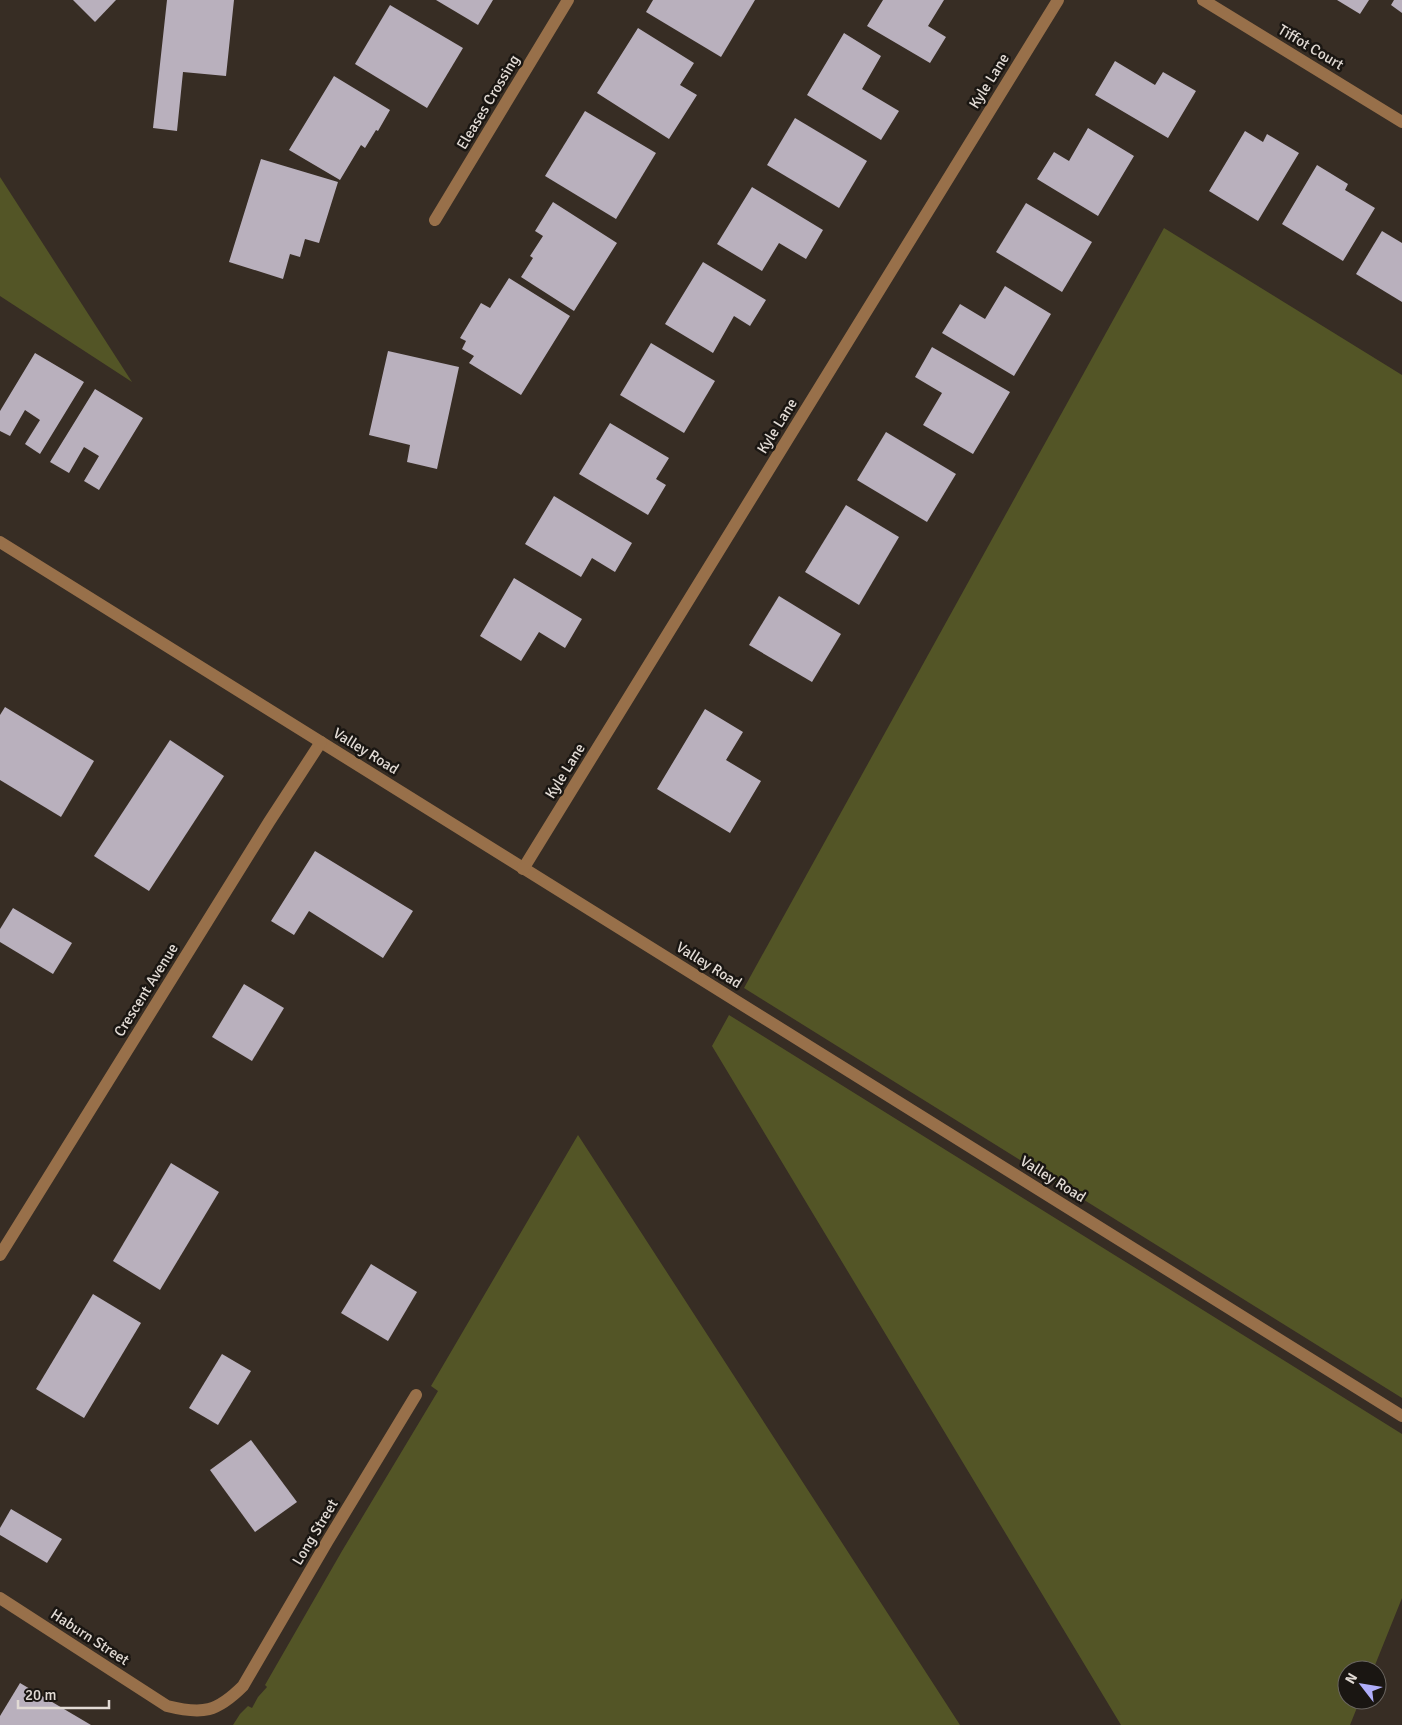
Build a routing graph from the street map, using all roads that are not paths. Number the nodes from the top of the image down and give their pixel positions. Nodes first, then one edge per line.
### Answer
1 (568, 0) edge
2 (1058, 0) edge
3 (1203, 0) edge
4 (1402, 122) edge
5 (436, 220) dead end
6 (0, 542) edge
7 (321, 742) junction
8 (523, 869) junction
9 (0, 1255) edge
10 (416, 1395) dead end
11 (1402, 1416) edge
12 (0, 1598) edge
13 (244, 1686) joint

1 - 5 street, Eleases Crossing
2 - 8 street, Kyle Lane
3 - 4 street, Tiffot Court
6 - 7 street, Valley Road
7 - 8 street, Valley Road
7 - 9 street, Crescent Avenue
8 - 11 street, Valley Road
10 - 13 street, Long Street
12 - 13 street, Haburn Street

